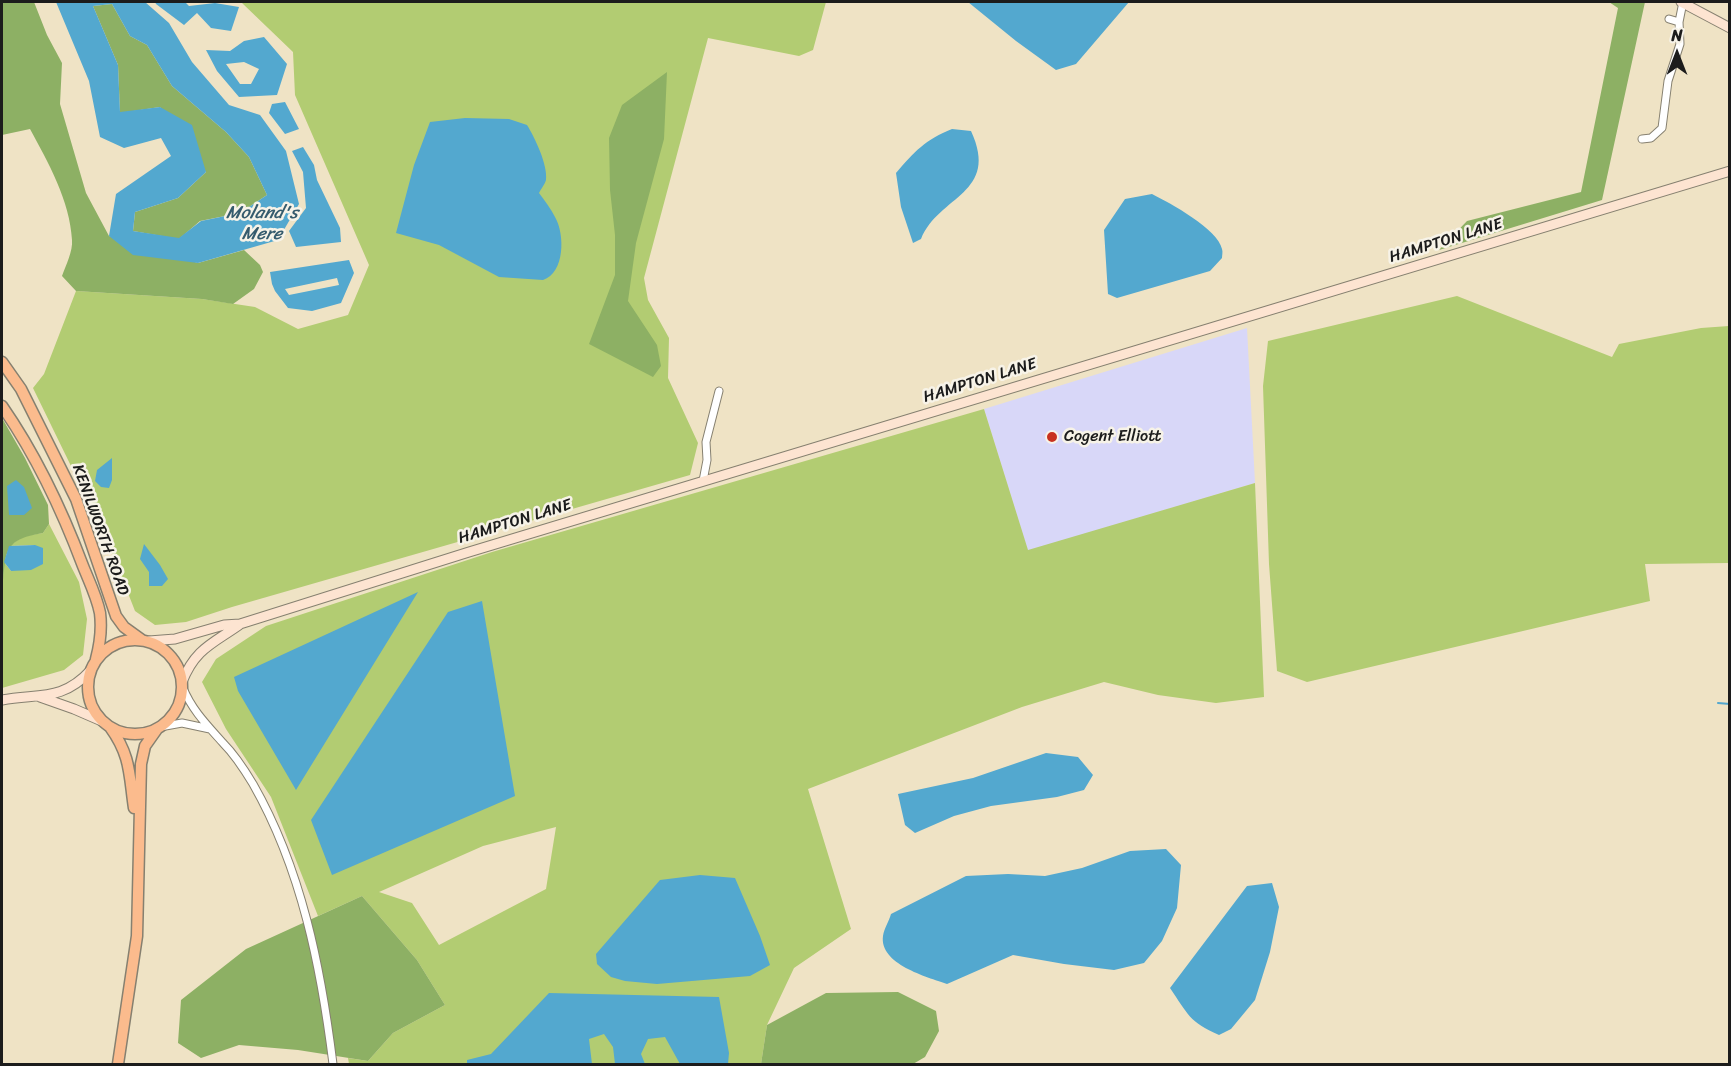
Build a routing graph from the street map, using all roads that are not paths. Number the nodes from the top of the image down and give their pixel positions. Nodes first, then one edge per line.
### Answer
1 (1682, 2) edge
2 (1669, 19) dead end
3 (1679, 22) junction
4 (1730, 28) edge
5 (1657, 134) junction
6 (1642, 139) dead end
7 (1662, 142) dead end
8 (1730, 171) edge
9 (2, 362) edge
10 (719, 391) dead end
11 (2, 406) edge
12 (703, 481) junction
13 (240, 624) junction
14 (145, 641) junction
15 (96, 659) junction
16 (91, 670) junction
17 (182, 685) junction
18 (40, 697) junction
19 (2, 700) edge
20 (106, 725) junction
21 (158, 728) junction
22 (210, 729) junction
23 (139, 842) junction
24 (118, 1065) edge
25 (333, 1065) edge

1 - 3 street
1 - 4 main road
2 - 3 street
3 - 5 street
5 - 6 street
5 - 7 street
8 - 12 main road, HAMPTON LANE
9 - 14 highway, KENILWORTH ROAD
10 - 12 street
11 - 15 highway, KENILWORTH ROAD
12 - 13 main road, HAMPTON LANE
13 - 14 main road, HAMPTON LANE
13 - 17 main road, HAMPTON LANE
14 - 15 highway
14 - 17 highway
15 - 16 highway
16 - 18 main road
16 - 20 highway
17 - 21 highway
17 - 22 street
18 - 19 main road
18 - 20 main road
20 - 21 highway
20 - 23 highway
21 - 22 street
21 - 23 highway
22 - 25 street
23 - 24 highway

